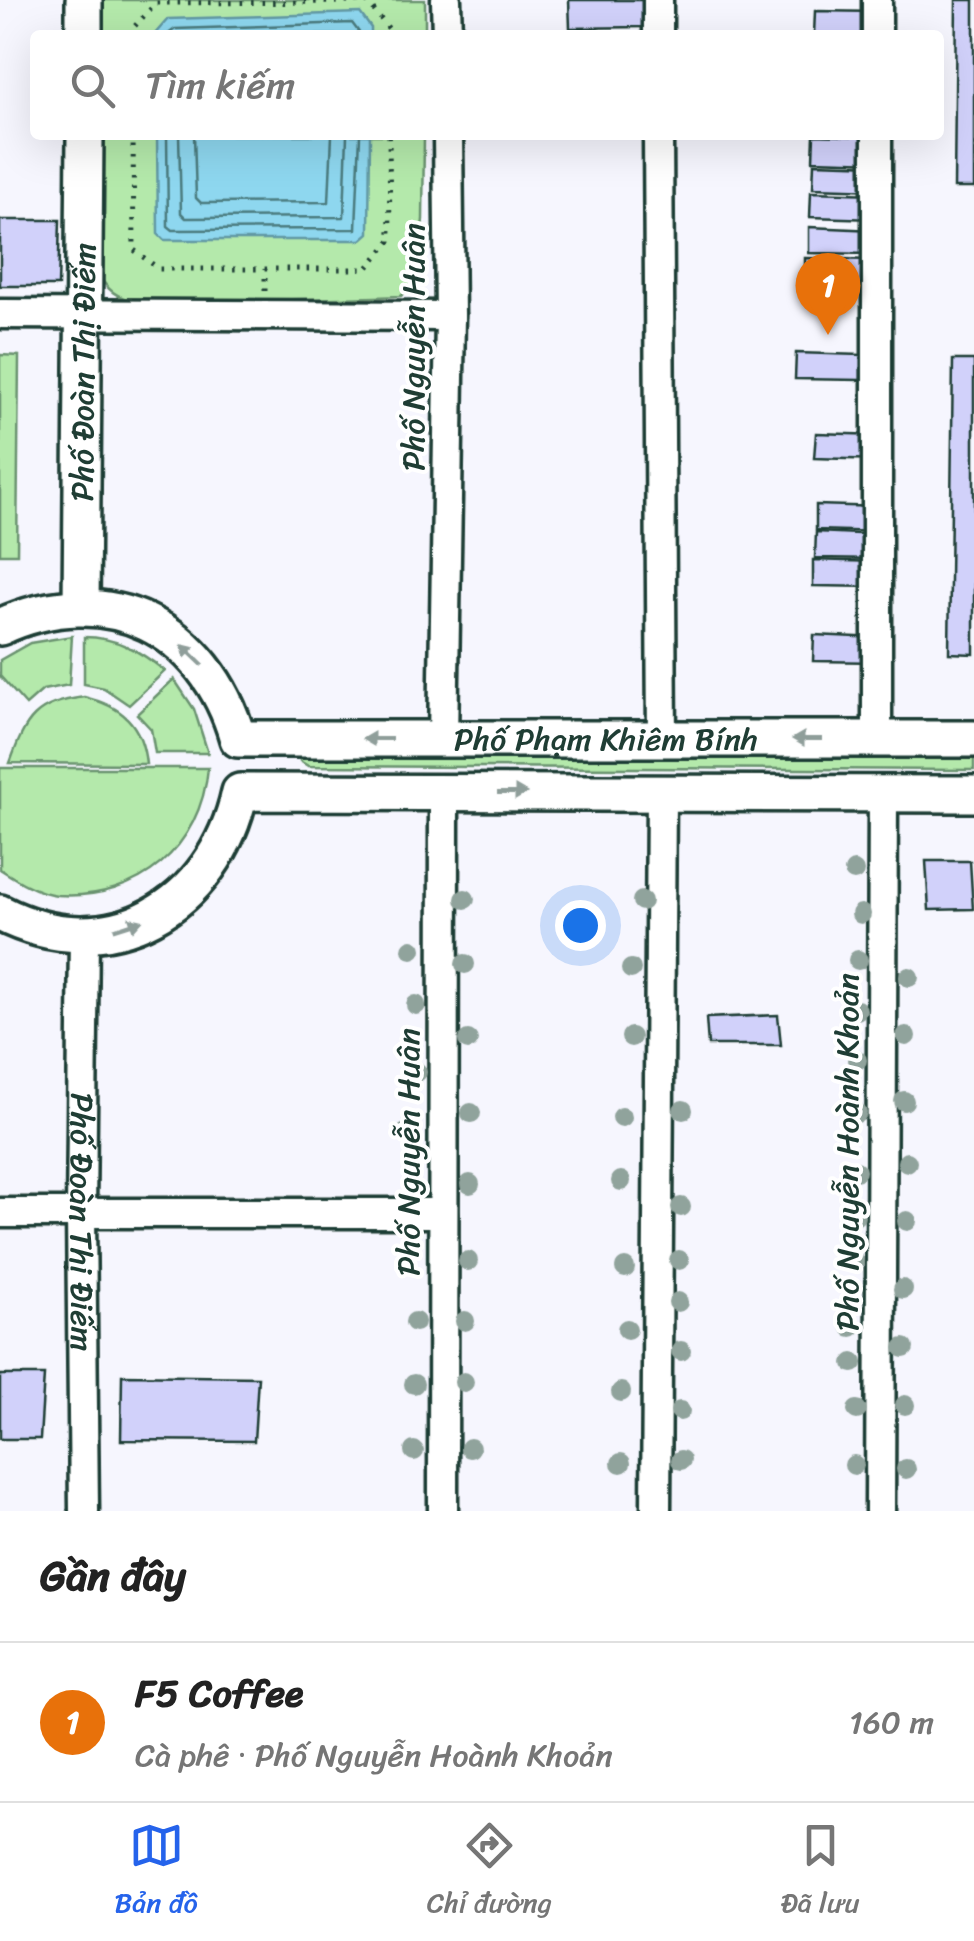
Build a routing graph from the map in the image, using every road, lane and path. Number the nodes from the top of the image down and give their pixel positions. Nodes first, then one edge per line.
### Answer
1 (84, 0) edge
2 (446, 0) edge
3 (658, 0) edge
4 (877, 0) edge
5 (84, 30) edge
6 (132, 30) edge
7 (388, 30) edge
8 (447, 30) edge
9 (658, 30) edge
10 (877, 30) edge
11 (84, 140) edge
12 (133, 140) edge
13 (389, 140) edge
14 (448, 140) edge
15 (658, 140) edge
16 (877, 140) edge
17 (266, 268) junction
18 (265, 292) dead end
19 (0, 314) edge
20 (84, 315) junction
21 (450, 316) junction
22 (81, 607) junction
23 (0, 627) edge
24 (443, 739) junction
25 (662, 739) junction
26 (877, 739) junction
27 (974, 739) edge
28 (444, 793) junction
29 (661, 794) junction
30 (883, 794) junction
31 (974, 794) edge
32 (0, 913) edge
33 (84, 934) junction
34 (0, 1213) edge
35 (443, 1213) junction
36 (81, 1214) junction
37 (84, 1511) edge
38 (443, 1511) edge
39 (656, 1511) edge
40 (880, 1511) edge

1 - 5 street
2 - 8 street
3 - 9 street
4 - 10 street
6 - 7 path
11 - 20 street, Phố Đoàn Thị Điểm
12 - 17 path
13 - 17 path
14 - 21 street, Phố Nguyễn Huân
15 - 25 street
16 - 26 street
17 - 18 path
19 - 20 street
20 - 21 street
20 - 22 street, Phố Đoàn Thị Điểm
21 - 24 street, Phố Nguyễn Huân
22 - 23 street
24 -> 22 street, Phố Phạm Khiêm Bính
24 - 25 street, Phố Phạm Khiêm Bính
26 -> 25 street, Phố Phạm Khiêm Bính
26 - 27 street, Phố Phạm Khiêm Bính
28 -> 29 street, Phố Phạm Khiêm Bính
33 -> 28 street, Phố Phạm Khiêm Bính
28 - 35 street, Phố Nguyễn Huân
29 - 30 street, Phố Phạm Khiêm Bính
29 - 39 street
30 - 31 street, Phố Phạm Khiêm Bính
30 - 40 street, Phố Nguyễn Hoành Khoản
32 - 33 street
33 - 36 street, Phố Đoàn Thị Điểm
34 - 36 street
35 - 36 street
35 - 38 street, Phố Nguyễn Huân
36 - 37 street, Phố Đoàn Thị Điểm

